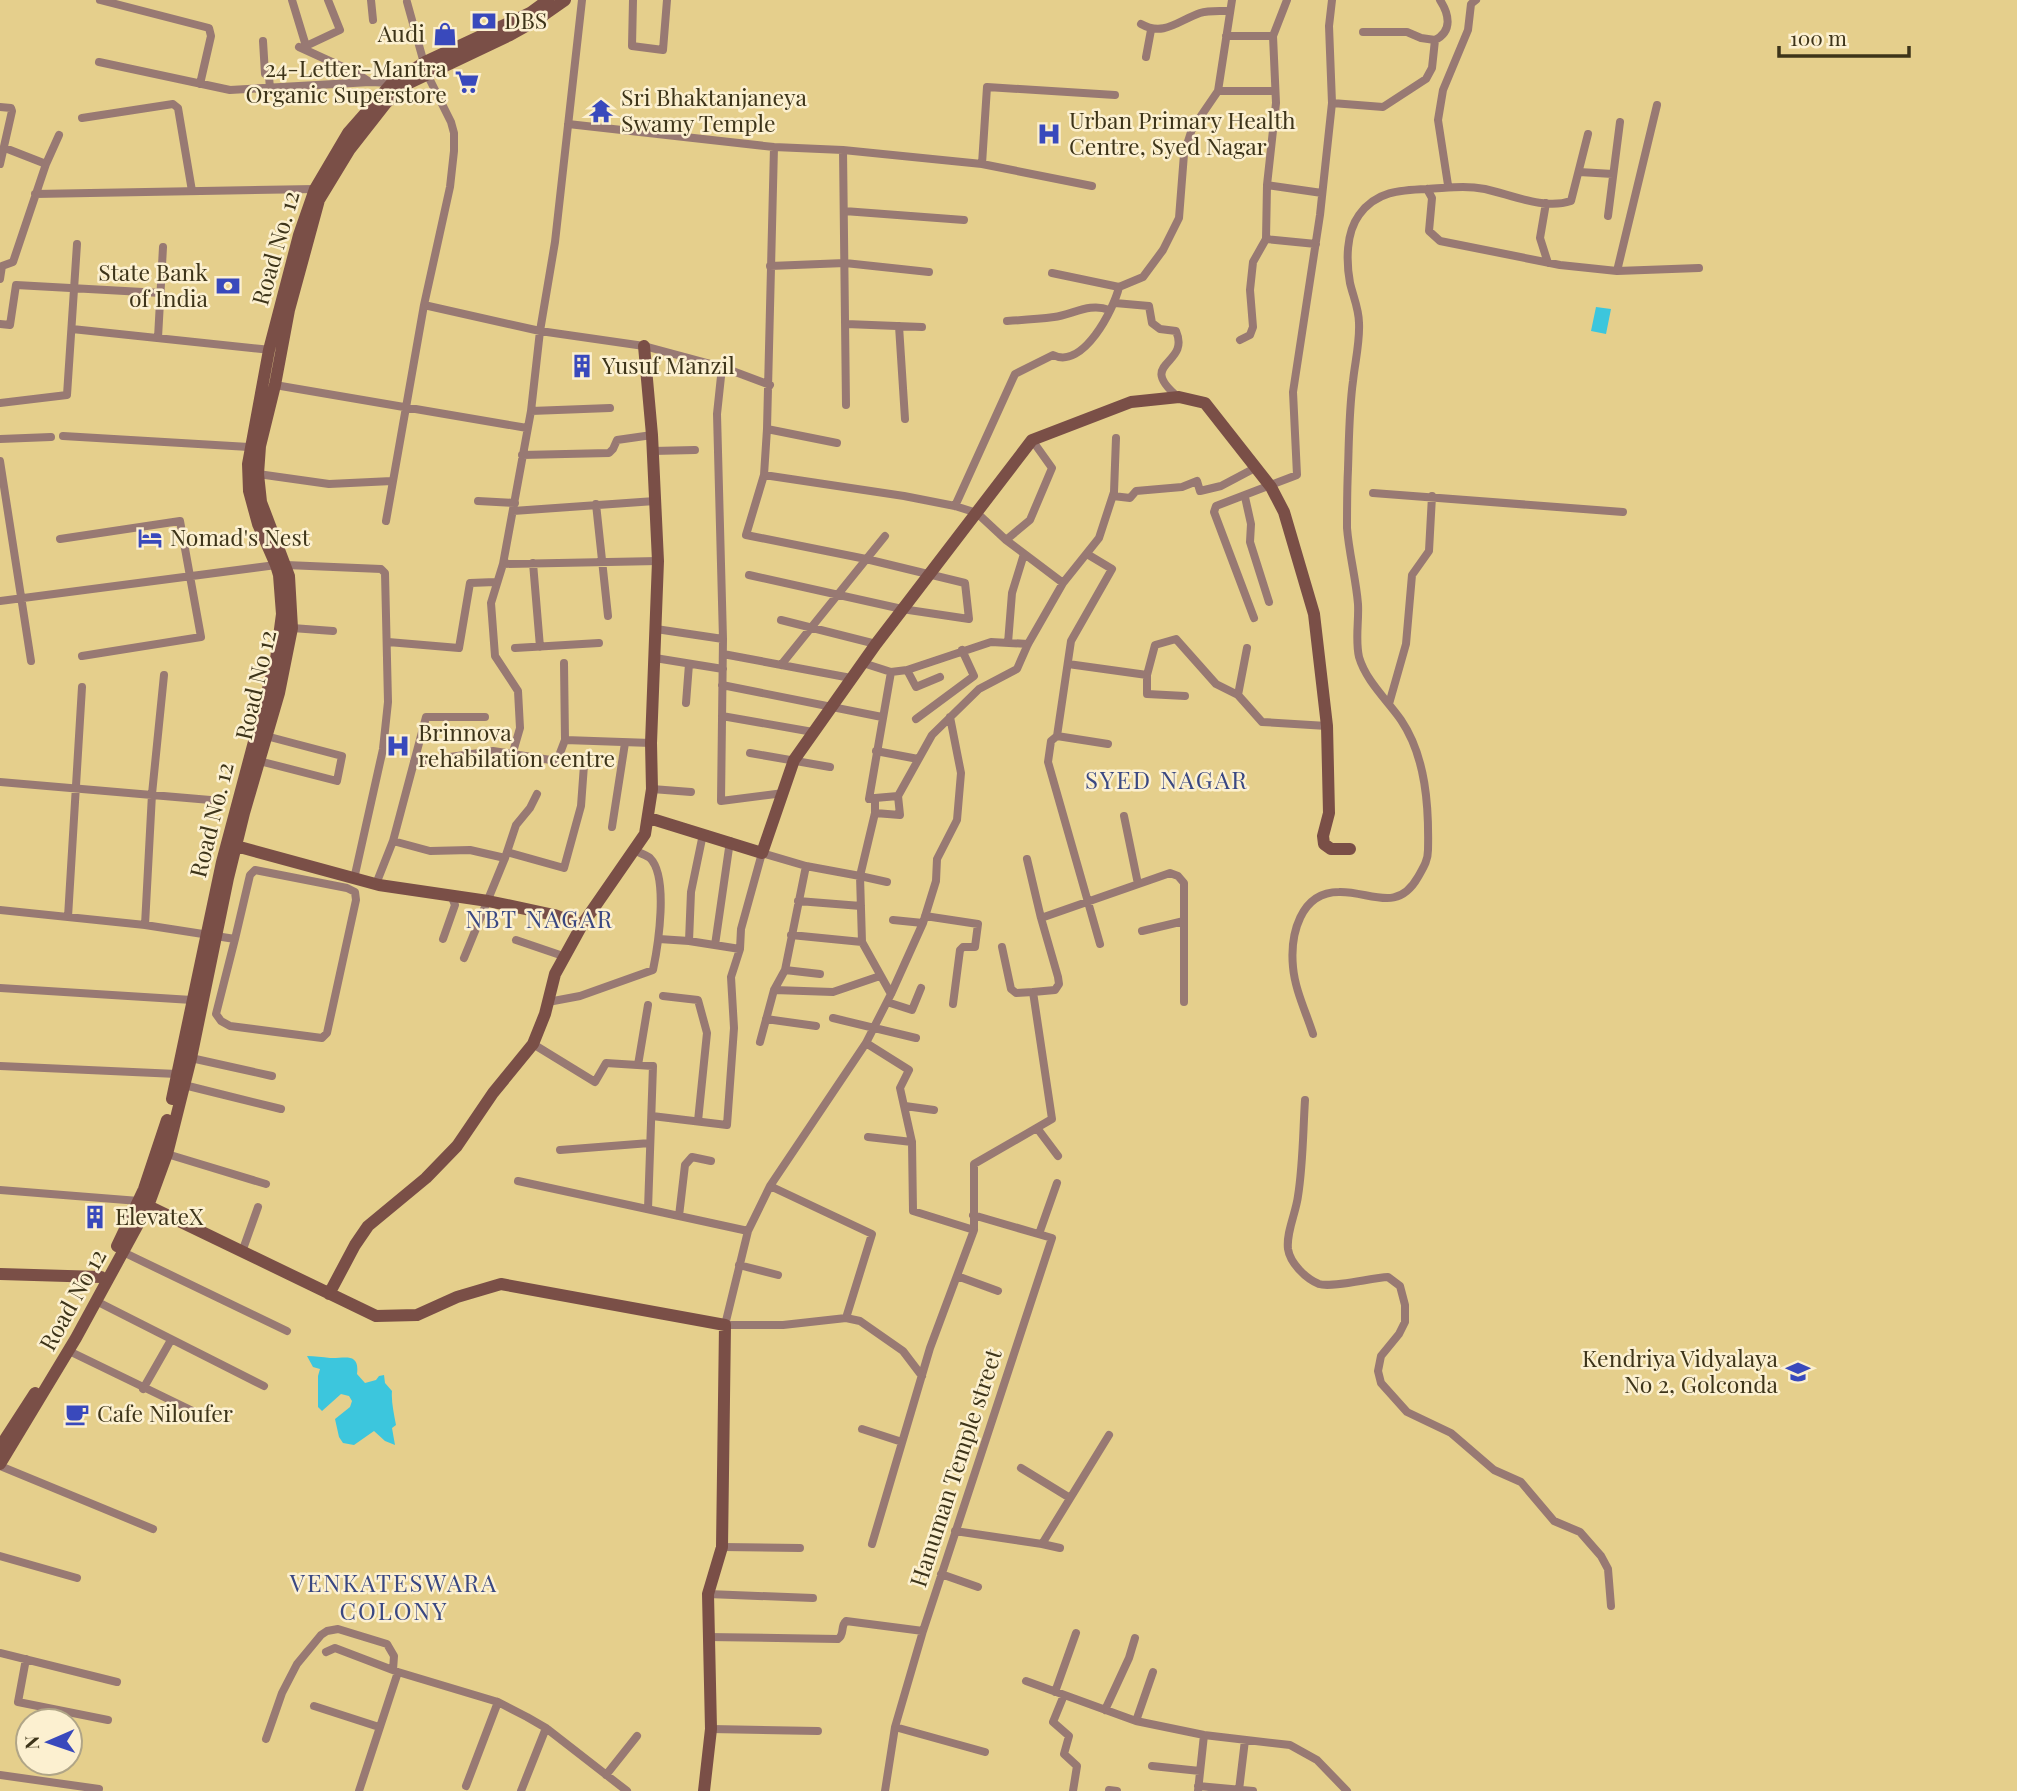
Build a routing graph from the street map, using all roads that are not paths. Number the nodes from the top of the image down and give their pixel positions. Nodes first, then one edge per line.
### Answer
1 (102, 0) edge
2 (292, 0) edge
3 (328, 0) edge
4 (371, 0) edge
5 (548, 0) edge
6 (565, 0) edge
7 (582, 0) edge
8 (632, 0) edge
9 (667, 0) edge
10 (1232, 0) edge
11 (1287, 0) edge
12 (1332, 0) edge
13 (1440, 0) edge
14 (1476, 0) edge
15 (407, 2) dead end
16 (1229, 11) junction
17 (373, 20) dead end
18 (1141, 24) dead end
19 (1151, 30) junction
20 (1363, 32) dead end
21 (1226, 36) junction
22 (1273, 36) junction
23 (1437, 39) junction
24 (263, 41) dead end
25 (299, 47) dead end
26 (1146, 57) dead end
27 (99, 62) dead end
28 (426, 68) junction
29 (370, 82) junction
30 (392, 83) junction
31 (200, 84) junction
32 (270, 89) junction
33 (1218, 91) junction
34 (1274, 91) junction
35 (1115, 95) dead end
36 (1332, 103) junction
37 (1657, 105) dead end
38 (0, 107) edge
39 (82, 118) dead end
40 (1620, 122) dead end
41 (568, 124) junction
42 (1588, 134) dead end
43 (59, 135) dead end
44 (774, 147) junction
45 (5, 148) junction
46 (843, 149) junction
47 (0, 164) edge
48 (47, 164) junction
49 (982, 164) junction
50 (1579, 172) junction
51 (1613, 174) junction
52 (1448, 185) junction
53 (1092, 186) dead end
54 (1267, 186) junction
55 (315, 189) junction
56 (1427, 189) junction
57 (192, 191) junction
58 (1322, 193) junction
59 (35, 194) junction
60 (1546, 203) junction
61 (844, 211) junction
62 (1608, 216) dead end
63 (964, 220) dead end
64 (1266, 239) junction
65 (78, 244) dead end
66 (1315, 244) junction
67 (163, 247) dead end
68 (1548, 262) junction
69 (845, 263) junction
70 (770, 266) junction
71 (1699, 268) dead end
72 (1617, 271) junction
73 (929, 272) dead end
74 (1052, 273) dead end
75 (0, 279) edge
76 (1119, 287) junction
77 (75, 290) junction
78 (161, 293) junction
79 (424, 305) junction
80 (1112, 306) junction
81 (1007, 321) dead end
82 (0, 324) edge
83 (846, 324) junction
84 (899, 326) junction
85 (922, 327) dead end
86 (72, 329) junction
87 (540, 331) junction
88 (158, 338) junction
89 (1240, 340) dead end
90 (644, 346) junction
91 (275, 350) junction
92 (722, 367) junction
93 (275, 385) junction
94 (770, 385) junction
95 (1179, 397) junction
96 (0, 403) edge
97 (846, 405) dead end
98 (406, 407) junction
99 (610, 408) dead end
100 (531, 411) junction
101 (905, 419) dead end
102 (527, 428) junction
103 (767, 429) junction
104 (652, 435) junction
105 (63, 436) dead end
106 (51, 437) dead end
107 (1116, 438) dead end
108 (0, 439) edge
109 (1032, 440) junction
110 (837, 443) dead end
111 (249, 447) junction
112 (695, 450) dead end
113 (653, 451) junction
114 (522, 456) junction
115 (0, 461) edge
116 (1255, 468) junction
117 (258, 474) junction
118 (764, 475) junction
119 (1, 477) edge
120 (392, 481) junction
121 (1271, 487) junction
122 (1373, 493) dead end
123 (1113, 495) junction
124 (1432, 496) junction
125 (1245, 497) junction
126 (478, 501) dead end
127 (655, 501) junction
128 (596, 504) junction
129 (955, 506) junction
130 (514, 507) junction
131 (1623, 512) dead end
132 (977, 513) junction
133 (386, 521) dead end
134 (885, 536) dead end
135 (60, 539) dead end
136 (1006, 540) junction
137 (1024, 554) junction
138 (1087, 554) junction
139 (866, 559) junction
140 (657, 561) junction
141 (602, 562) junction
142 (533, 563) junction
143 (503, 564) junction
144 (281, 565) junction
145 (928, 574) junction
146 (749, 575) dead end
147 (191, 576) junction
148 (495, 582) junction
149 (1063, 583) junction
150 (838, 594) junction
151 (22, 598) junction
152 (0, 601) edge
153 (1269, 602) dead end
154 (902, 609) junction
155 (608, 616) dead end
156 (1254, 618) dead end
157 (781, 620) dead end
158 (292, 628) junction
159 (656, 629) junction
160 (810, 629) junction
161 (333, 631) dead end
162 (723, 639) junction
163 (388, 642) junction
164 (599, 643) dead end
165 (1008, 643) junction
166 (876, 644) junction
167 (1028, 644) junction
168 (540, 647) junction
169 (514, 648) dead end
170 (1247, 648) dead end
171 (962, 650) junction
172 (723, 654) junction
173 (82, 656) dead end
174 (655, 658) junction
175 (32, 661) dead end
176 (564, 663) dead end
177 (863, 663) junction
178 (689, 664) junction
179 (1068, 664) junction
180 (781, 665) junction
181 (723, 669) junction
182 (907, 670) junction
183 (891, 671) junction
184 (164, 675) dead end
185 (1147, 675) junction
186 (940, 677) dead end
187 (851, 678) junction
188 (722, 685) junction
189 (82, 687) dead end
190 (1238, 695) junction
191 (1185, 696) dead end
192 (685, 703) dead end
193 (1389, 704) junction
194 (834, 706) junction
195 (722, 716) junction
196 (485, 717) dead end
197 (882, 717) junction
198 (950, 717) junction
199 (916, 719) dead end
200 (1327, 726) junction
201 (813, 732) junction
202 (266, 736) junction
203 (1057, 736) junction
204 (565, 740) junction
205 (625, 743) junction
206 (651, 743) junction
207 (1108, 744) dead end
208 (876, 751) junction
209 (513, 752) junction
210 (750, 753) dead end
211 (918, 759) junction
212 (794, 760) junction
213 (259, 761) junction
214 (414, 762) junction
215 (584, 765) dead end
216 (830, 767) dead end
217 (0, 782) edge
218 (77, 788) junction
219 (652, 789) junction
220 (691, 792) dead end
221 (152, 793) junction
222 (784, 793) junction
223 (537, 794) dead end
224 (898, 796) junction
225 (875, 799) junction
226 (222, 800) dead end
227 (875, 813) junction
228 (1124, 816) dead end
229 (649, 818) junction
230 (612, 827) dead end
231 (703, 834) junction
232 (730, 841) junction
233 (393, 842) junction
234 (236, 846) junction
235 (1350, 849) dead end
236 (635, 850) junction
237 (762, 853) junction
238 (506, 855) junction
239 (1027, 859) dead end
240 (806, 866) junction
241 (860, 876) junction
242 (354, 879) junction
243 (887, 882) dead end
244 (376, 884) junction
245 (1138, 884) junction
246 (451, 895) junction
247 (488, 901) junction
248 (798, 901) junction
249 (1087, 901) junction
250 (860, 906) junction
251 (0, 910) edge
252 (68, 917) junction
253 (1041, 918) junction
254 (893, 920) dead end
255 (924, 920) junction
256 (1184, 921) junction
257 (145, 925) junction
258 (582, 925) junction
259 (1142, 931) dead end
260 (211, 933) junction
261 (791, 935) junction
262 (235, 939) junction
263 (443, 939) dead end
264 (659, 939) junction
265 (516, 940) dead end
266 (689, 941) junction
267 (862, 942) junction
268 (715, 944) junction
269 (1100, 944) dead end
270 (1002, 947) dead end
271 (740, 949) junction
272 (212, 953) junction
273 (231, 957) junction
274 (566, 957) junction
275 (464, 958) dead end
276 (785, 970) junction
277 (820, 974) dead end
278 (880, 976) junction
279 (0, 988) edge
280 (921, 988) dead end
281 (774, 990) junction
282 (1033, 992) junction
283 (663, 996) dead end
284 (889, 998) junction
285 (192, 1000) junction
286 (548, 1002) junction
287 (1184, 1002) dead end
288 (953, 1004) dead end
289 (648, 1005) dead end
290 (833, 1018) dead end
291 (766, 1019) junction
292 (816, 1026) dead end
293 (874, 1028) junction
294 (1313, 1034) dead end
295 (916, 1038) dead end
296 (760, 1042) dead end
297 (866, 1043) junction
298 (533, 1044) junction
299 (191, 1058) junction
300 (638, 1065) junction
301 (0, 1066) edge
302 (272, 1076) dead end
303 (181, 1079) junction
304 (1305, 1100) dead end
305 (905, 1106) junction
306 (281, 1109) dead end
307 (934, 1110) dead end
308 (652, 1116) junction
309 (698, 1121) junction
310 (1037, 1128) junction
311 (868, 1138) dead end
312 (912, 1142) junction
313 (650, 1143) junction
314 (560, 1150) dead end
315 (167, 1154) junction
316 (1058, 1156) dead end
317 (711, 1161) dead end
318 (518, 1181) dead end
319 (266, 1184) dead end
320 (1057, 1184) dead end
321 (770, 1186) junction
322 (0, 1190) edge
323 (143, 1204) junction
324 (258, 1207) dead end
325 (648, 1209) junction
326 (973, 1215) junction
327 (679, 1216) junction
328 (974, 1230) junction
329 (748, 1231) junction
330 (1038, 1234) junction
331 (122, 1252) junction
332 (242, 1252) junction
333 (739, 1265) junction
334 (0, 1274) edge
335 (778, 1275) dead end
336 (957, 1276) junction
337 (101, 1278) junction
338 (998, 1292) dead end
339 (329, 1294) junction
340 (96, 1301) junction
341 (846, 1318) junction
342 (725, 1325) junction
343 (287, 1331) dead end
344 (171, 1340) junction
345 (69, 1351) junction
346 (922, 1376) junction
347 (264, 1386) dead end
348 (143, 1389) junction
349 (199, 1414) dead end
350 (862, 1429) dead end
351 (1109, 1435) dead end
352 (902, 1442) junction
353 (0, 1447) edge
354 (0, 1465) edge
355 (1021, 1468) dead end
356 (1070, 1499) junction
357 (153, 1529) dead end
358 (955, 1531) junction
359 (872, 1544) dead end
360 (1042, 1544) junction
361 (722, 1547) junction
362 (800, 1548) dead end
363 (1060, 1548) dead end
364 (0, 1556) edge
365 (941, 1574) junction
366 (77, 1578) dead end
367 (978, 1587) dead end
368 (708, 1594) junction
369 (813, 1598) dead end
370 (1611, 1606) dead end
371 (923, 1631) junction
372 (1076, 1633) dead end
373 (707, 1637) junction
374 (1135, 1638) dead end
375 (326, 1651) dead end
376 (0, 1653) edge
377 (26, 1659) junction
378 (396, 1671) junction
379 (1153, 1672) dead end
380 (1026, 1681) dead end
381 (117, 1682) dead end
382 (1059, 1694) junction
383 (498, 1702) junction
384 (314, 1706) dead end
385 (1105, 1710) junction
386 (108, 1720) dead end
387 (1136, 1721) junction
388 (379, 1727) junction
389 (895, 1727) junction
390 (546, 1728) junction
391 (711, 1729) junction
392 (818, 1731) dead end
393 (1204, 1735) junction
394 (637, 1736) dead end
395 (266, 1739) dead end
396 (1245, 1740) junction
397 (985, 1752) dead end
398 (1152, 1766) dead end
399 (1200, 1771) junction
400 (606, 1774) junction
401 (0, 1776) edge
402 (466, 1786) dead end
403 (1198, 1788) edge
404 (99, 1789) dead end
405 (1239, 1790) edge
406 (359, 1791) edge
407 (521, 1791) edge
408 (627, 1791) edge
409 (704, 1791) edge
410 (884, 1791) edge
411 (1073, 1791) edge
412 (1253, 1791) edge
413 (1347, 1791) edge

1 - 31 street
2 - 3 street
4 - 17 street
5 - 28 street, Road No. 12
6 - 28 street, Road No 12
7 - 41 street
8 - 9 street
10 - 16 street
11 - 22 street
12 - 36 street
13 - 23 street
14 - 52 street
15 - 28 street
16 - 19 street
16 - 21 street
18 - 19 street
19 - 26 street
20 - 23 street
21 - 22 street
21 - 33 street
22 - 34 street
23 - 36 street
24 - 32 street
25 - 29 street
27 - 31 street
28 - 30 street, Road No. 12
28 - 79 street
28 - 91 street, Road No 12
29 - 30 street
29 - 32 street
30 - 55 street, Road No. 12
31 - 32 street
33 - 34 street
33 - 76 street
34 - 54 street
35 - 49 street
36 - 58 street
37 - 72 street
38 - 45 street
39 - 57 street
40 - 51 street
41 - 44 street
41 - 87 street
42 - 50 street
43 - 48 street
44 - 46 street
44 - 70 street
45 - 47 street
45 - 48 street
46 - 49 street
46 - 61 street
48 - 59 street
49 - 53 street
50 - 51 street
50 - 60 street
51 - 62 street
52 - 56 street
52 - 60 street
54 - 58 street
54 - 64 street
55 - 57 street
55 - 91 street, Road No. 12
56 - 68 street
56 - 193 street
57 - 59 street
58 - 66 street
59 - 75 street
60 - 68 street
61 - 63 street
61 - 69 street
64 - 66 street
64 - 89 street
65 - 77 street
66 - 121 street
67 - 78 street
68 - 72 street
69 - 70 street
69 - 73 street
69 - 83 street
70 - 94 street
71 - 72 street
74 - 76 street
76 - 80 street
77 - 78 street
77 - 82 street
77 - 86 street
78 - 88 street
79 - 87 street
79 - 98 street
80 - 81 street
80 - 95 street
80 - 129 street
83 - 84 street
83 - 97 street
84 - 85 street
84 - 101 street
86 - 88 street
86 - 96 street
87 - 90 street
87 - 100 street
88 - 91 street
90 - 92 street
90 - 104 street
91 - 93 street, Road No 12
91 - 111 street, Road No. 12
92 - 94 street
92 - 162 street
93 - 98 street
93 - 117 street, Road No 12
94 - 103 street
95 - 109 street
95 - 116 street
98 - 102 street
98 - 120 street
99 - 100 street
100 - 102 street
102 - 114 street
103 - 110 street
103 - 118 street
104 - 113 street
104 - 114 street
105 - 111 street
106 - 108 street
107 - 123 street
109 - 132 street
109 - 136 street
111 - 144 street, Road No. 12
112 - 113 street
113 - 127 street
114 - 130 street
115 - 119 street
116 - 121 street
116 - 123 street
117 - 120 street
117 - 144 street, Road No 12
118 - 129 street
118 - 139 street
119 - 151 street
120 - 133 street
121 - 125 street
121 - 200 street
122 - 124 street
123 - 138 street
124 - 131 street
124 - 193 street
125 - 153 street
125 - 156 street
126 - 130 street
127 - 128 street
127 - 140 street
128 - 130 street
128 - 141 street
129 - 132 street
130 - 143 street
132 - 136 street
132 - 145 street
134 - 139 street
135 - 147 street
136 - 137 street
137 - 149 street
137 - 165 street
138 - 149 street
138 - 179 street
139 - 145 street
139 - 150 street
140 - 141 street
140 - 159 street
141 - 142 street
141 - 155 street
142 - 143 street
142 - 168 street
143 - 148 street
144 - 147 street
144 - 158 street, Road No 12
144 - 163 street
144 - 260 street, Road No. 12
145 - 154 street
145 - 154 street
146 - 150 street
147 - 151 street
147 - 173 street
148 - 163 street
148 - 209 street
149 - 167 street
150 - 154 street
150 - 160 street
151 - 152 street
151 - 175 street
154 - 166 street
157 - 160 street
158 - 161 street
158 - 202 street, Road No 12
159 - 162 street
159 - 174 street
160 - 166 street
160 - 180 street
162 - 172 street
163 - 242 street
164 - 168 street
165 - 167 street
165 - 171 street
166 - 177 street
167 - 198 street
168 - 169 street
170 - 190 street
171 - 182 street
171 - 199 street
172 - 180 street
172 - 181 street
174 - 178 street
174 - 206 street
176 - 204 street
177 - 183 street
177 - 187 street
178 - 181 street
178 - 192 street
179 - 185 street
179 - 203 street
180 - 187 street
181 - 188 street
182 - 183 street
182 - 186 street
183 - 197 street
184 - 221 street
185 - 190 street
185 - 191 street
187 - 194 street
188 - 194 street
188 - 195 street
189 - 218 street
190 - 200 street
193 - 294 street
194 - 197 street
194 - 201 street
195 - 201 street
195 - 222 street
196 - 214 street
197 - 208 street
198 - 211 street
198 - 255 street
200 - 235 street
201 - 212 street
202 - 213 street, Road No 12
202 - 213 street
203 - 207 street
203 - 249 street
204 - 205 street
204 - 209 street
205 - 206 street
205 - 230 street
206 - 219 street
208 - 211 street
208 - 225 street
209 - 214 street
210 - 212 street
211 - 224 street
212 - 216 street
212 - 222 street
213 - 234 street, Road No 12
214 - 233 street
215 - 238 street
217 - 218 street
218 - 221 street
218 - 252 street
219 - 220 street
219 - 229 street
221 - 226 street
221 - 257 street
222 - 237 street
223 - 238 street
224 - 225 street
224 - 227 street
225 - 227 street
227 - 241 street
228 - 245 street
229 - 231 street
229 - 236 street
231 - 232 street
231 - 266 street
232 - 237 street
232 - 268 street
233 - 238 street
233 - 244 street
234 - 242 street
234 - 260 street, Road No 12
236 - 258 street
236 - 264 street
237 - 240 street
237 - 271 street
238 - 247 street
239 - 253 street
240 - 241 street
240 - 248 street
241 - 243 street
241 - 250 street
242 - 244 street
244 - 246 street
245 - 249 street
245 - 256 street
246 - 247 street
246 - 263 street
247 - 258 street
247 - 275 street
248 - 250 street
248 - 261 street
249 - 253 street
249 - 269 street
250 - 267 street
251 - 252 street
252 - 257 street
253 - 282 street
254 - 255 street
255 - 284 street
255 - 288 street
256 - 259 street
256 - 287 street
257 - 260 street
258 - 274 street
260 - 262 street
260 - 272 street, Road No 12
260 - 285 street, Road No. 12
261 - 267 street
261 - 276 street
262 - 273 street
262 - 273 street
264 - 266 street
264 - 286 street
265 - 274 street
266 - 268 street
267 - 278 street
268 - 271 street
270 - 282 street
271 - 309 street
272 - 273 street
272 - 299 street, Road No 12
274 - 286 street
276 - 277 street
276 - 281 street
278 - 281 street
278 - 284 street
279 - 285 street
280 - 284 street
281 - 291 street
282 - 310 street
283 - 309 street
284 - 293 street
285 - 303 street, Road No. 12
286 - 298 street
289 - 300 street
290 - 293 street
291 - 292 street
291 - 296 street
293 - 295 street
293 - 297 street
297 - 305 street
297 - 321 street
298 - 300 street
298 - 339 street
299 - 302 street
299 - 303 street, Road No 12
300 - 308 street
301 - 303 street
303 - 306 street
303 - 315 street, Road No 12
303 - 323 street, Road No. 12
304 - 370 street
305 - 307 street
305 - 312 street
308 - 309 street
308 - 313 street
310 - 316 street
310 - 326 street
311 - 312 street
312 - 328 street
313 - 314 street
313 - 325 street
315 - 319 street
315 - 323 street, Road No 12
317 - 327 street
318 - 325 street
320 - 330 street
321 - 329 street
321 - 341 street
322 - 323 street
323 - 331 street, Road No 12
323 - 332 street
323 - 337 street, Road No. 12
324 - 332 street
325 - 327 street
326 - 328 street
326 - 330 street
327 - 329 street
328 - 336 street
329 - 333 street
330 - 358 street, Hanuman Temple street
331 - 340 street, Road No 12
331 - 343 street
332 - 339 street
333 - 335 street
333 - 342 street
334 - 337 street
336 - 338 street
336 - 346 street
337 - 353 street, Road No. 12
339 - 342 street
340 - 344 street
340 - 345 street, Road No 12
341 - 342 street
341 - 346 street
342 - 361 street
344 - 347 street
344 - 348 street
345 - 348 street
345 - 354 street, Road No 12
346 - 352 street
348 - 349 street
350 - 352 street
351 - 356 street
352 - 359 street
354 - 357 street
355 - 356 street
356 - 360 street
358 - 360 street
358 - 365 street, Hanuman Temple street
360 - 363 street
361 - 362 street
361 - 368 street
364 - 366 street
365 - 367 street
365 - 371 street, Hanuman Temple street
368 - 369 street
368 - 373 street
371 - 373 street
371 - 389 street, Hanuman Temple street
372 - 382 street
373 - 391 street
374 - 385 street
375 - 378 street
376 - 377 street
377 - 381 street
377 - 386 street
378 - 383 street
378 - 388 street
378 - 395 street
379 - 387 street
380 - 382 street
382 - 385 street
382 - 411 street
383 - 390 street
383 - 402 street
384 - 388 street
385 - 387 street
387 - 393 street
388 - 406 street
389 - 397 street
389 - 410 street, Hanuman Temple street
390 - 400 street
390 - 407 street
391 - 392 street
391 - 409 street
393 - 396 street
393 - 399 street
394 - 400 street
396 - 405 street
396 - 413 street
398 - 399 street
399 - 403 street
400 - 408 street
401 - 404 street
403 - 405 street
405 - 412 street

